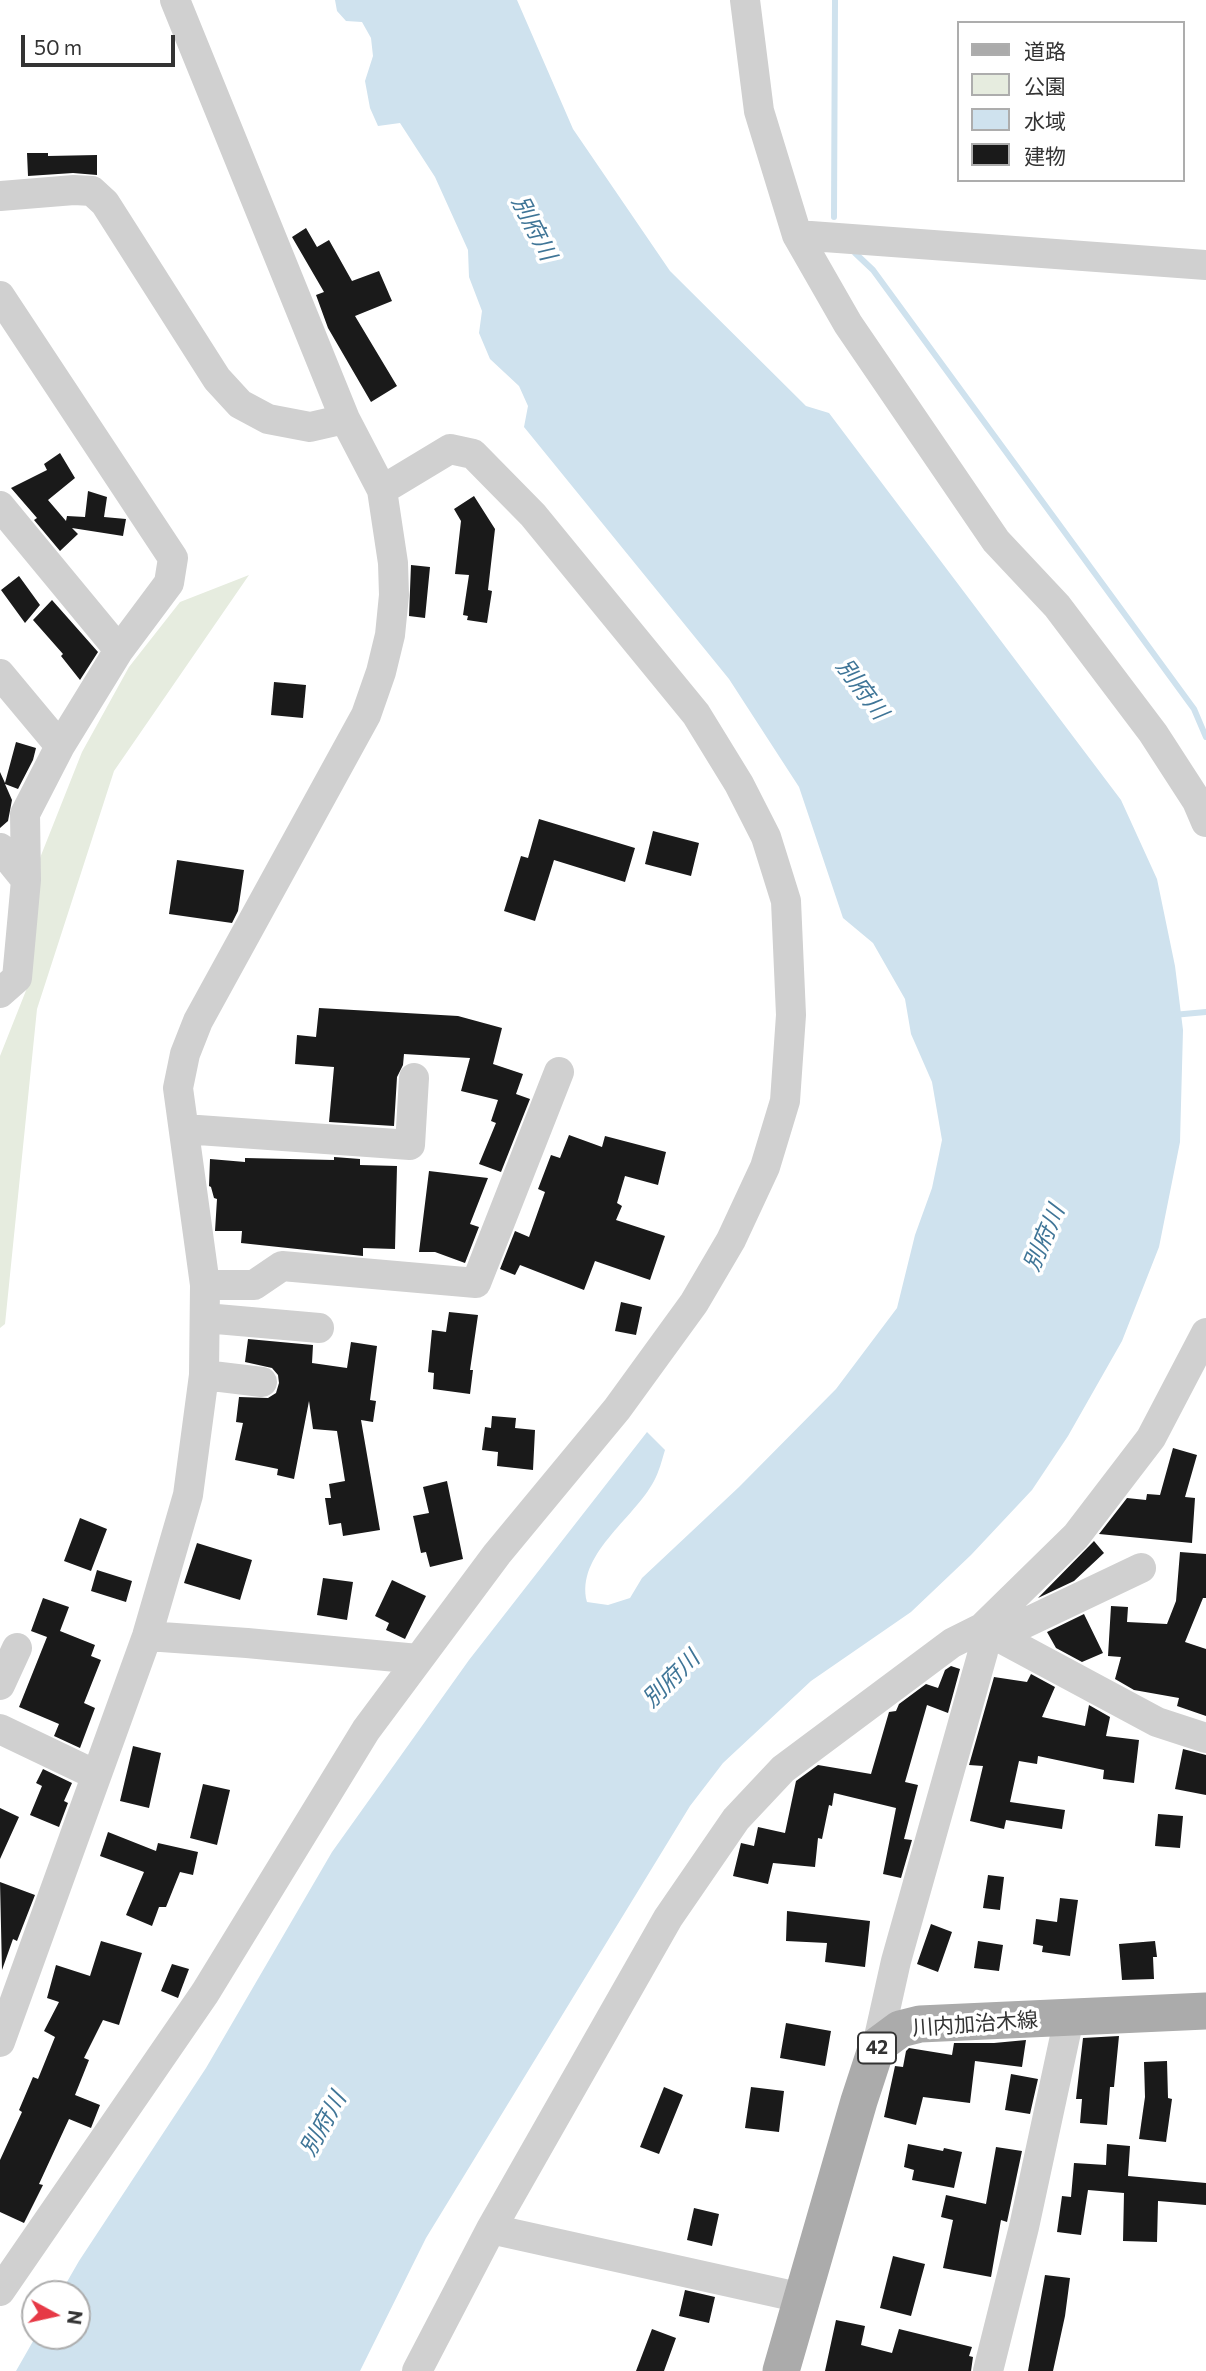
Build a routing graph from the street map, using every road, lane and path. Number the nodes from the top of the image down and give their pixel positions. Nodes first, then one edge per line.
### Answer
1 (175, 0) edge
2 (745, 0) edge
3 (0, 196) edge
4 (797, 234) junction
5 (1206, 265) edge
6 (0, 296) edge
7 (345, 419) junction
8 (382, 489) junction
9 (0, 506) edge
10 (119, 650) junction
11 (0, 674) edge
12 (60, 746) junction
13 (1206, 822) edge
14 (0, 848) edge
15 (26, 880) junction
16 (0, 993) edge
17 (559, 1072) dead end
18 (414, 1077) dead end
19 (184, 1129) junction
20 (205, 1286) junction
21 (205, 1318) junction
22 (318, 1328) dead end
23 (1206, 1334) edge
24 (204, 1375) junction
25 (262, 1382) dead end
26 (1141, 1568) dead end
27 (990, 1632) junction
28 (147, 1636) junction
29 (17, 1648) dead end
30 (418, 1659) junction
31 (0, 1685) edge
32 (0, 1729) edge
33 (1206, 1738) edge
34 (96, 1775) junction
35 (6, 2004) edge
36 (1206, 2011) edge
37 (1069, 2018) junction
38 (0, 2042) edge
39 (877, 2046) junction
40 (491, 2229) junction
41 (0, 2291) edge
42 (802, 2298) junction
43 (417, 2371) edge
44 (781, 2371) edge
45 (988, 2371) edge

1 - 7 street
2 - 4 street
3 - 7 street
4 - 5 street
4 - 13 street
6 - 10 street
7 - 8 street
8 - 19 street
8 - 30 street
9 - 10 street
10 - 12 street
11 - 12 street
12 - 15 street
14 - 15 street
15 - 16 street
17 - 20 street
18 - 19 street
19 - 20 street
20 - 21 street
21 - 22 street
21 - 24 street
23 - 27 street
24 - 25 street
24 - 28 street
26 - 27 street
27 - 33 street
27 - 39 street
27 - 40 street
28 - 30 street
28 - 34 street
29 - 31 street
30 - 41 street
32 - 34 street
34 - 35 street
35 - 38 street
36 - 37 main road, 川内加治木線 / 42
37 - 39 main road, 川内加治木線 / 42
37 - 45 street
39 - 42 main road, 42
40 - 42 street
40 - 43 street
42 - 44 main road, 42

